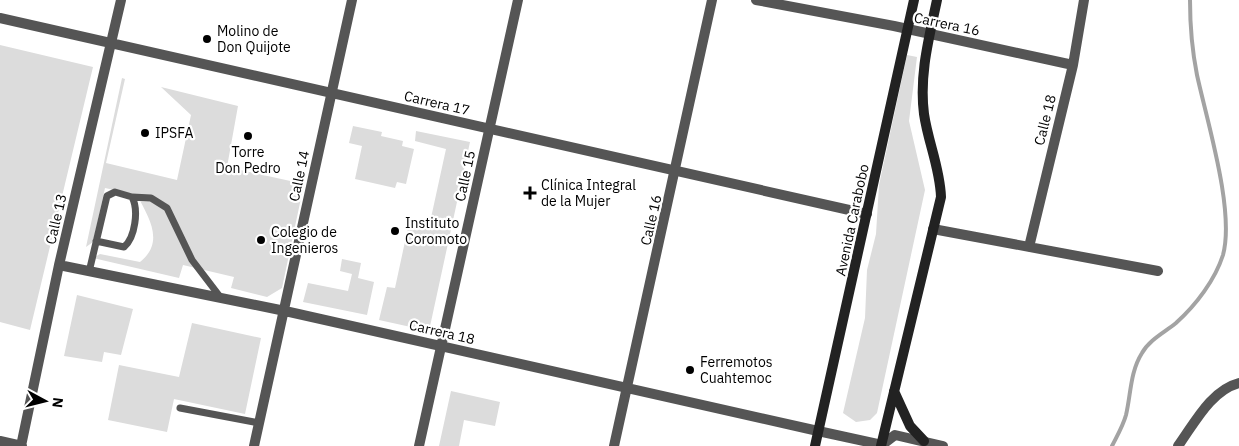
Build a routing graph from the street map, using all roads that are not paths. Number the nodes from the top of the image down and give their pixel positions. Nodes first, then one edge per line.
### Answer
1 (121, 0) edge
2 (352, 0) edge
3 (518, 0) edge
4 (712, 0) edge
5 (756, 0) edge
6 (914, 0) edge
7 (937, 0) edge
8 (1084, 0) edge
9 (0, 18) edge
10 (907, 30) junction
11 (930, 35) junction
12 (111, 43) junction
13 (1073, 65) junction
14 (331, 92) junction
15 (490, 129) junction
16 (676, 171) junction
17 (132, 197) junction
18 (867, 214) junction
19 (933, 229) junction
20 (96, 242) junction
21 (1029, 247) junction
22 (59, 265) junction
23 (89, 272) junction
24 (1158, 272) dead end
25 (221, 298) junction
26 (285, 311) junction
27 (442, 346) junction
28 (1239, 384) edge
29 (627, 388) junction
30 (894, 391) junction
31 (180, 408) dead end
32 (259, 423) junction
33 (818, 430) junction
34 (0, 441) edge
35 (924, 441) junction
36 (21, 446) edge
37 (254, 446) edge
38 (419, 446) edge
39 (614, 446) edge
40 (815, 446) edge
41 (882, 446) edge
42 (943, 446) edge
43 (1178, 446) edge

1 - 12 street, Calle 13
2 - 14 street, Calle 14
3 - 15 street, Calle 15
4 - 16 street, Calle 16
5 - 10 street, Carrera 16
6 - 10 main road, Avenida Carabobo
7 - 11 main road
8 - 13 street, Calle 18
9 - 12 street, Carrera 17
10 - 11 street, Carrera 16
10 - 18 main road, Avenida Carabobo
11 - 13 street, Carrera 16
11 - 19 main road
12 - 14 street, Carrera 17
12 - 22 street, Calle 13
13 - 21 street, Calle 18
14 - 15 street, Carrera 17
14 - 26 street, Calle 14
15 - 16 street, Carrera 17
15 - 27 street, Calle 15
16 - 18 street, Carrera 17
16 - 29 street, Calle 16
17 - 20 lane
17 - 20 lane
17 - 25 lane
18 - 33 main road, Avenida Carabobo
19 - 21 street
19 - 30 main road
20 - 23 lane
21 - 24 street
22 - 23 street, Carrera 18
22 - 36 street, Calle 13
23 - 25 street, Carrera 18
25 - 26 street, Carrera 18
26 - 27 street, Carrera 18
26 - 32 street, Calle 14
27 - 29 street, Carrera 18
27 - 38 street, Calle 15
28 - 43 street
29 - 33 street, Carrera 18
29 - 39 street, Calle 16
30 - 35 main road
30 - 41 main road
31 - 32 lane
32 - 37 street, Calle 14
33 - 40 main road, Avenida Carabobo
33 - 41 street, Carrera 18
34 - 36 street
35 - 41 street
35 - 42 street

